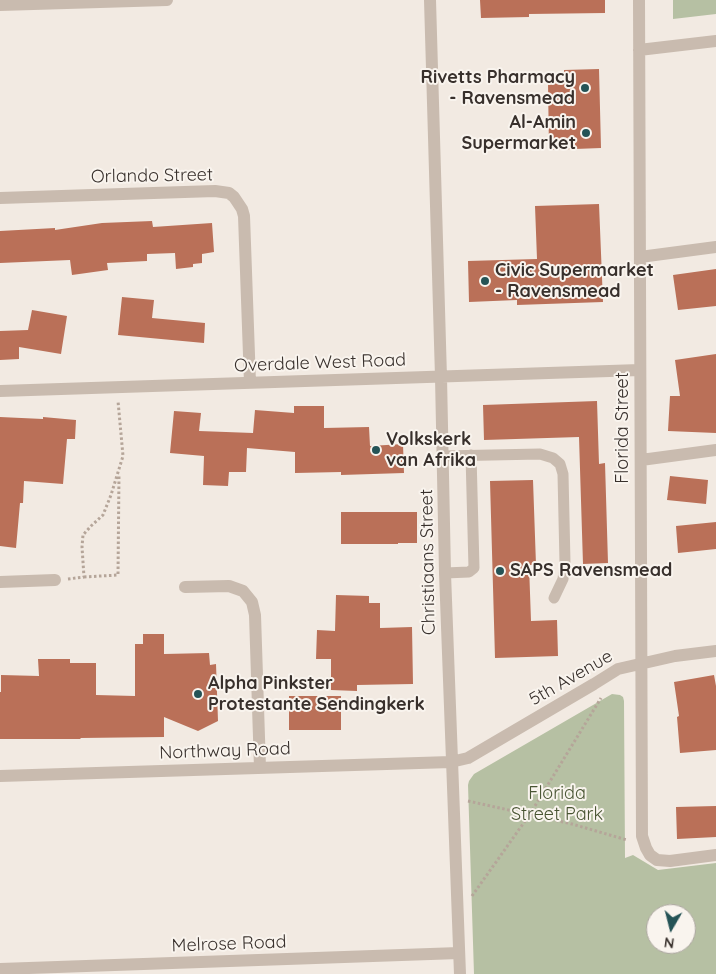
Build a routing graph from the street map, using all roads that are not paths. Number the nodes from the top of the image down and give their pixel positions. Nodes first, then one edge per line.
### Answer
1 (167, 0) edge
2 (430, 0) edge
3 (639, 0) edge
4 (0, 5) edge
5 (716, 41) edge
6 (639, 50) junction
7 (0, 198) edge
8 (716, 247) edge
9 (640, 257) junction
10 (640, 370) junction
11 (441, 377) junction
12 (250, 383) junction
13 (0, 391) edge
14 (716, 450) edge
15 (443, 456) junction
16 (471, 456) junction
17 (641, 460) junction
18 (445, 573) junction
19 (55, 580) road end
20 (0, 582) edge
21 (185, 587) dead end
22 (554, 598) dead end
23 (716, 651) edge
24 (642, 663) junction
25 (452, 762) junction
26 (260, 768) junction
27 (0, 776) edge
28 (716, 855) edge
29 (459, 953) junction
30 (0, 969) edge
31 (460, 974) edge

1 - 4 street
2 - 11 street, Christiaans Street
3 - 6 street, Florida Street
5 - 6 street
6 - 9 street, Florida Street
7 - 12 street, Orlando Street
8 - 9 street
9 - 10 street, Florida Street
10 - 11 street, Overdale West Road
10 - 17 street, Florida Street
11 - 12 street, Overdale West Road
11 - 15 street, Christiaans Street
12 - 13 street, Overdale West Road
14 - 17 street
15 - 16 lane
15 - 18 street, Christiaans Street
16 - 18 lane
16 - 22 lane
17 - 24 street, Florida Street
18 - 25 street, Christiaans Street
19 - 20 street
21 - 26 street
23 - 24 street, 5th Avenue
24 - 25 street, 5th Avenue
24 - 28 street, Florida Street
25 - 26 street, Northway Road
25 - 29 street, Christiaans Street
26 - 27 street, Northway Road
29 - 30 street, Melrose Road
29 - 31 street, Christiaans Street

